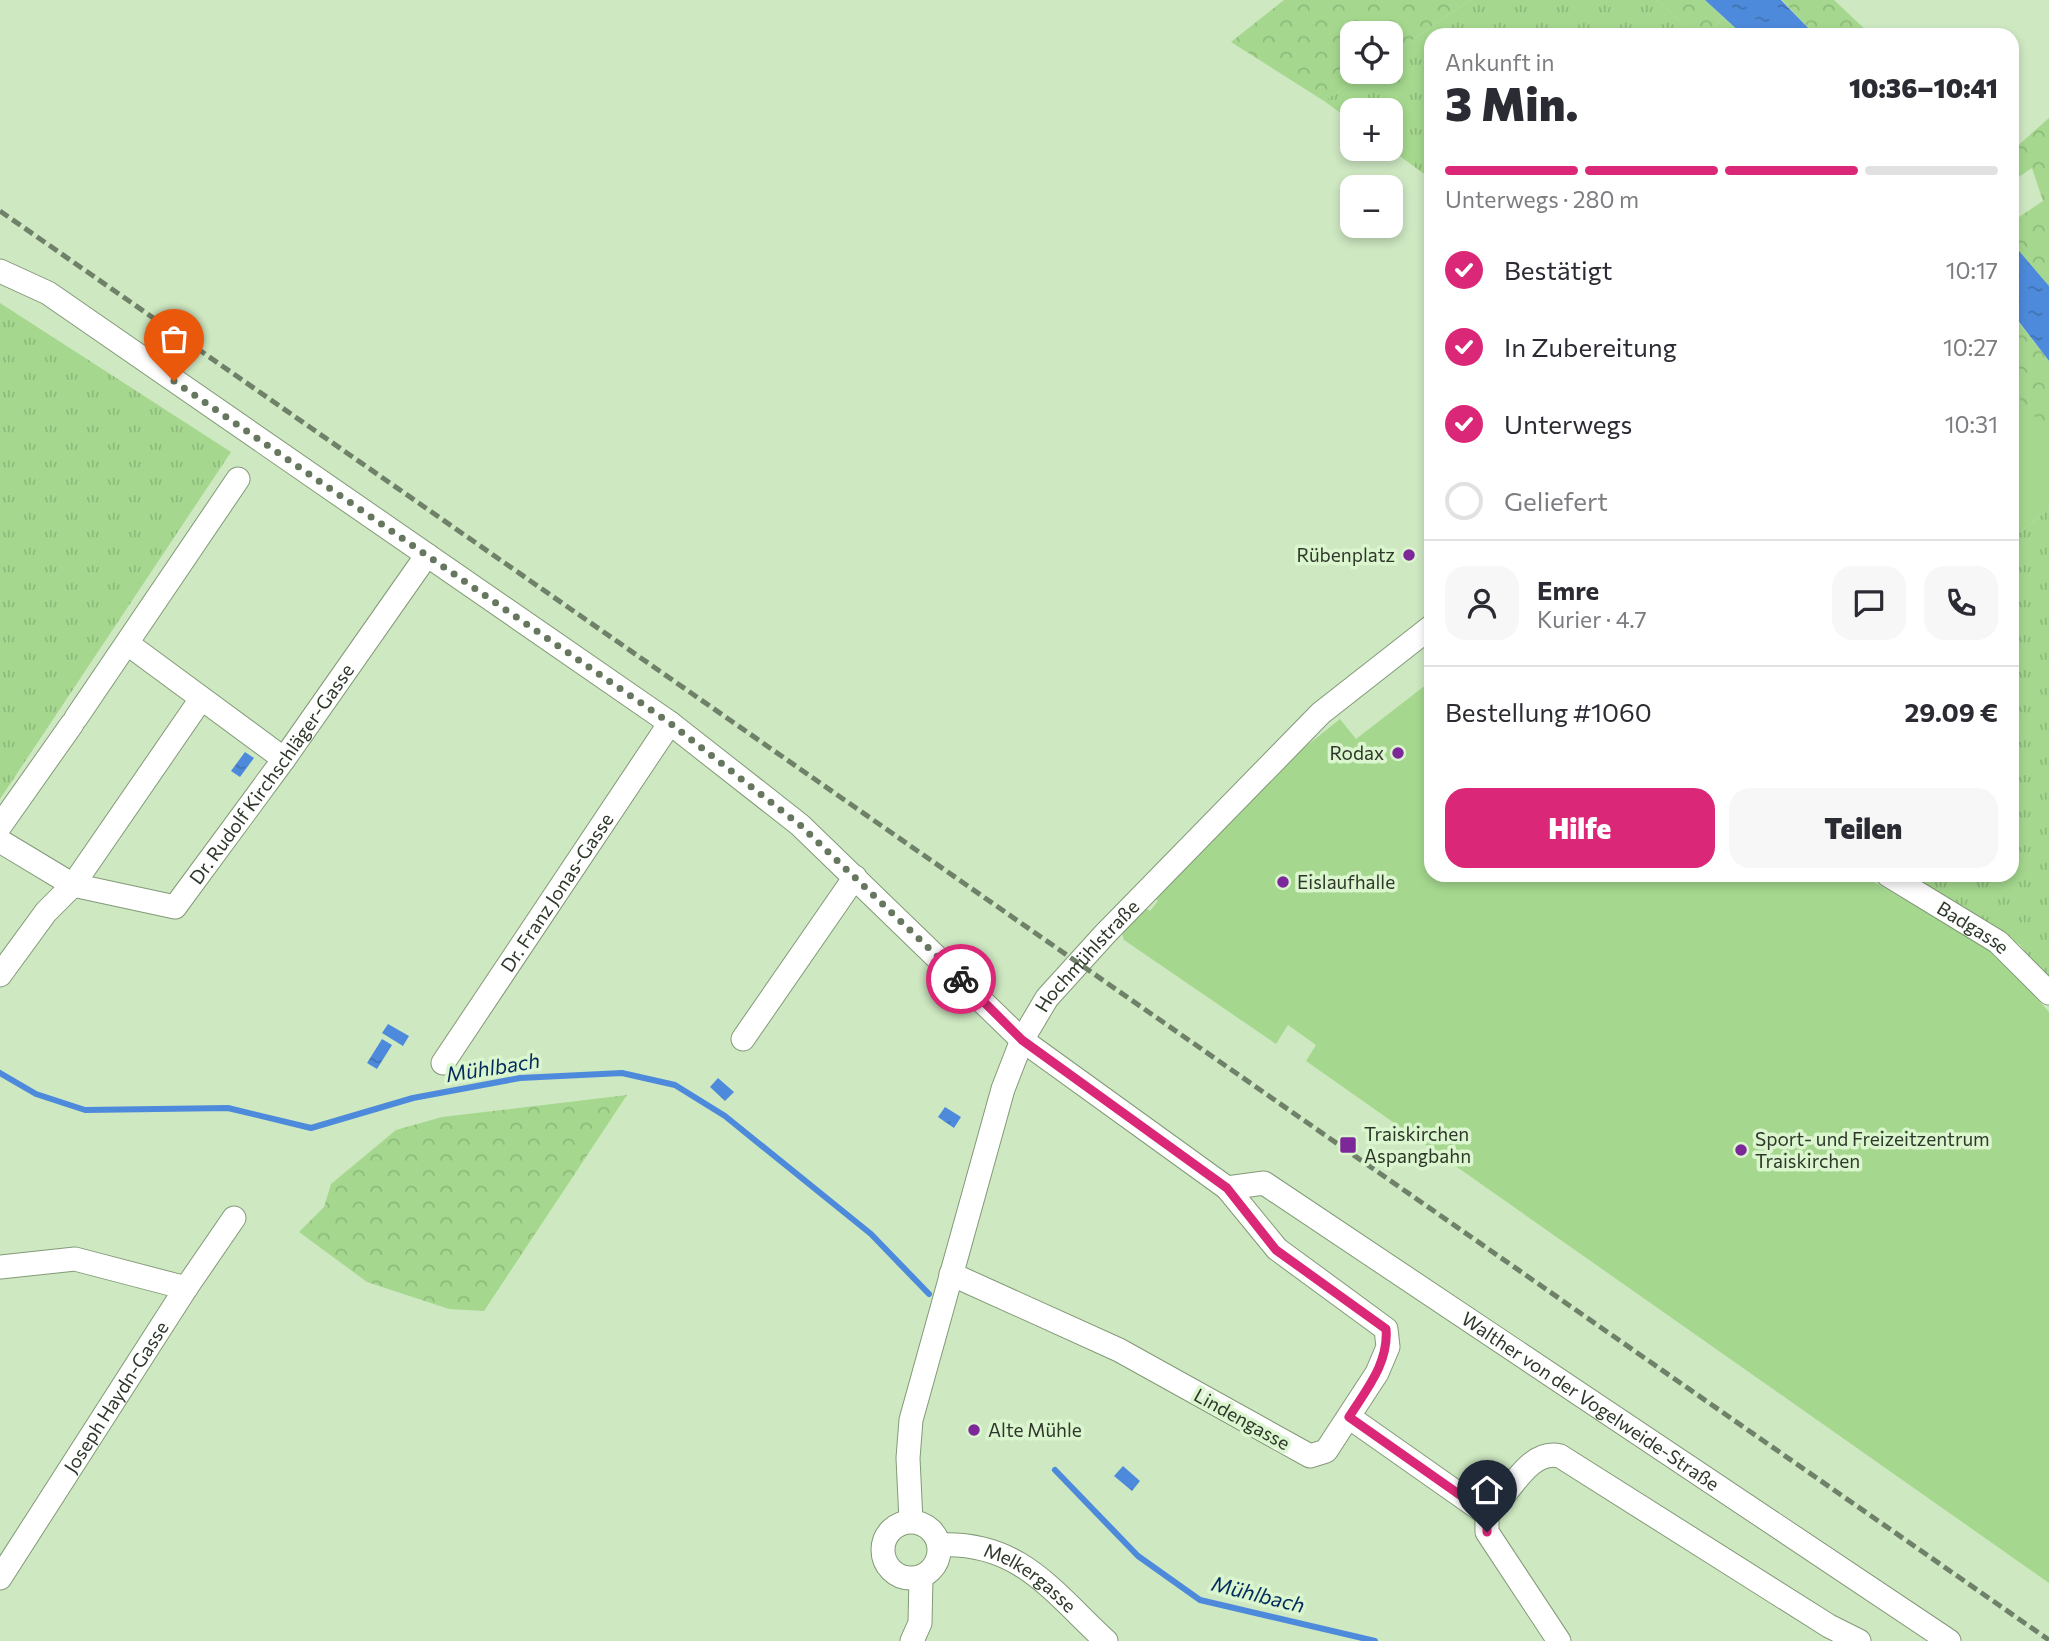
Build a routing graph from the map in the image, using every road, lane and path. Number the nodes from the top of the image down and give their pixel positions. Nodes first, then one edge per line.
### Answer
1 (0, 271) edge
2 (239, 479) dead end
3 (426, 555) junction
4 (1424, 632) edge
5 (128, 644) junction
6 (201, 699) junction
7 (670, 723) junction
8 (284, 759) junction
9 (0, 826) edge
10 (0, 841) edge
11 (855, 877) junction
12 (1899, 882) edge
13 (73, 885) junction
14 (0, 975) edge
15 (2049, 993) edge
16 (743, 1039) dead end
17 (1022, 1040) junction
18 (443, 1063) dead end
19 (1227, 1188) junction
20 (234, 1218) dead end
21 (0, 1267) edge
22 (951, 1273) junction
23 (186, 1288) junction
24 (1349, 1417) junction
25 (1487, 1514) junction
26 (911, 1521) junction
27 (939, 1545) junction
28 (921, 1577) junction
29 (0, 1578) edge
30 (912, 1641) edge
31 (1107, 1641) edge
32 (1559, 1641) edge
33 (1859, 1641) edge
34 (1949, 1641) edge

1 - 3 street
2 - 5 street
3 - 7 street
3 - 8 street, Dr. Rudolf Kirchschläger-Gasse
4 - 17 street, Hochmühlstraße
5 - 6 street
5 - 9 street
6 - 8 street
6 - 13 street
7 - 11 street
7 - 18 street, Dr. Franz Jonas-Gasse
8 - 13 street, Dr. Rudolf Kirchschläger-Gasse
10 - 13 street
11 - 16 street
11 - 17 street
12 - 15 street, Badgasse
13 - 14 street
17 - 19 street
17 - 22 street, Hochmühlstraße
19 - 24 street
19 - 34 street, Walther von der Vogelweide-Straße
20 - 23 street, Joseph Haydn-Gasse
21 - 23 street
22 - 24 street, Lindengasse
22 - 26 street, Hochmühlstraße
23 - 29 street, Joseph Haydn-Gasse
24 - 25 street
25 - 32 street
25 - 33 street
26 - 27 street
26 - 28 street
27 - 28 street
27 - 31 street, Melkergasse
28 - 30 street

